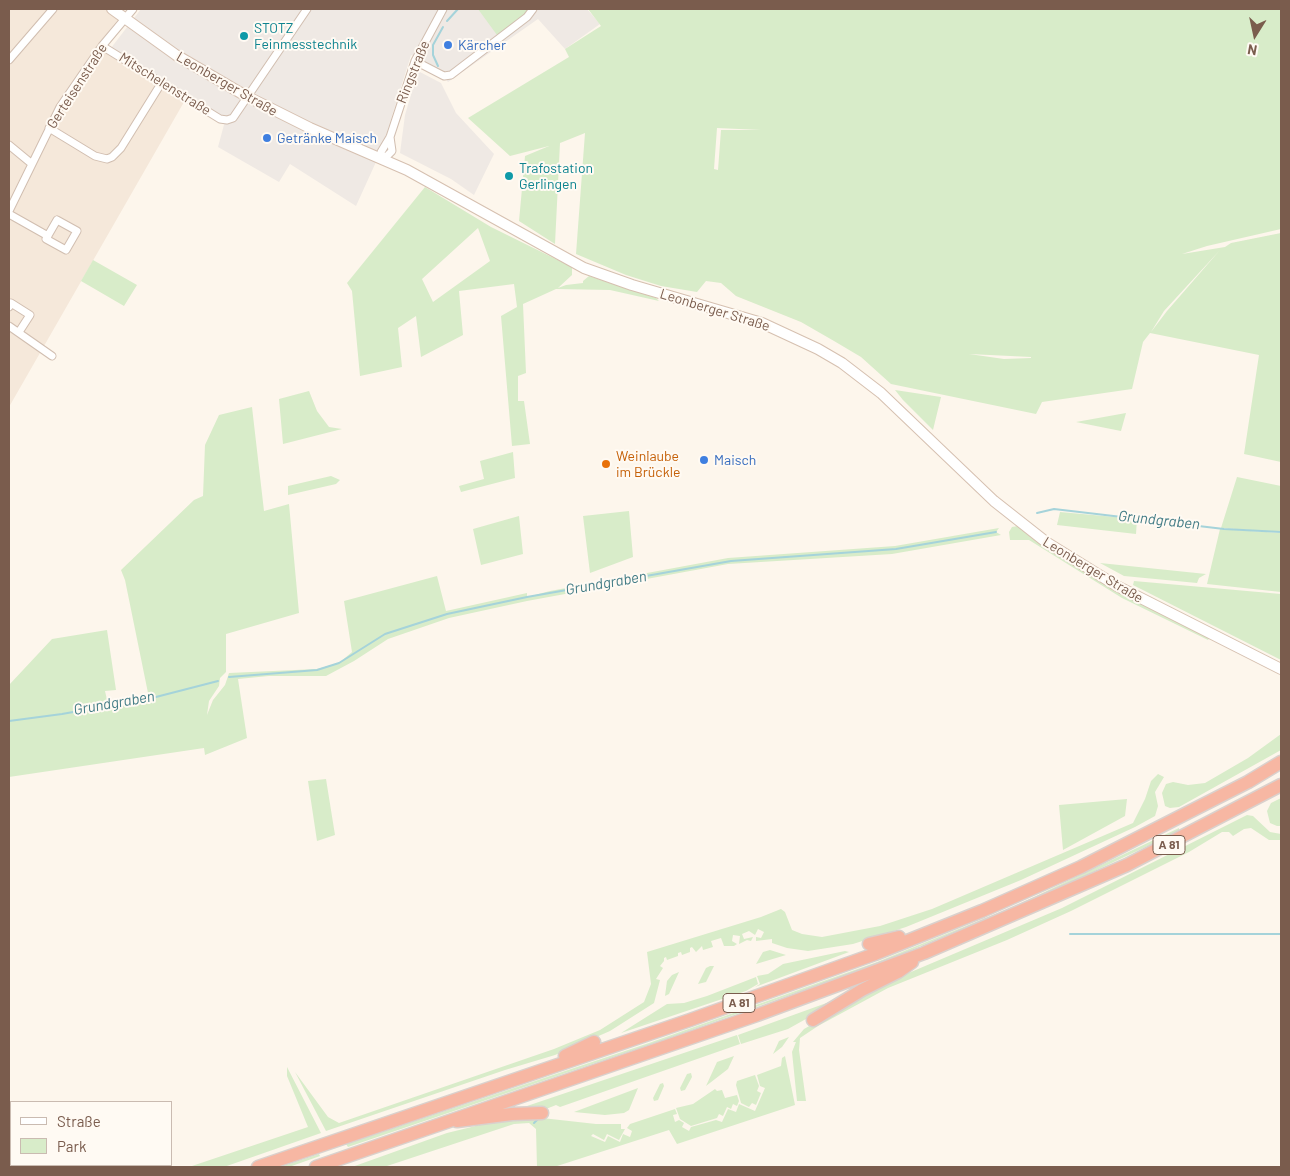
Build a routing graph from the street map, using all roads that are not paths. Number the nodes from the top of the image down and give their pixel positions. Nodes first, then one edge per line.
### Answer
1 (53, 9) edge
2 (112, 9) edge
3 (133, 9) edge
4 (307, 9) edge
5 (443, 9) edge
6 (533, 9) edge
7 (125, 20) junction
8 (102, 46) junction
9 (9, 60) edge
10 (415, 61) junction
11 (162, 82) junction
12 (246, 96) junction
13 (49, 128) junction
14 (9, 145) edge
15 (383, 160) junction
16 (32, 164) junction
17 (9, 212) edge
18 (48, 236) junction
19 (9, 307) edge
20 (9, 326) edge
21 (19, 332) junction
22 (52, 356) dead end
23 (1281, 669) edge
24 (1281, 762) edge
25 (1281, 785) edge
26 (943, 927) junction
27 (869, 944) dead end
28 (924, 953) junction
29 (813, 1020) dead end
30 (594, 1042) dead end
31 (532, 1074) junction
32 (542, 1113) dead end
33 (442, 1122) junction
34 (320, 1166) edge
35 (258, 1167) edge

1 - 9 street
2 - 7 main road, Leonberger Straße
3 - 7 street, Gerteisenstraße
4 - 12 street
5 - 10 street, Ringstraße
6 - 10 street
7 - 8 street, Gerteisenstraße
7 - 12 main road, Leonberger Straße
8 - 11 street, Mitschelenstraße
8 - 13 street, Gerteisenstraße
10 - 15 street, Ringstraße
11 - 12 street, Mitschelenstraße
11 - 13 street
12 - 15 main road, Leonberger Straße
13 - 16 street, Gerteisenstraße
14 - 16 street
15 - 23 main road, Leonberger Straße
16 - 17 street, Gerteisenstraße
17 - 18 street, Gerteisenstraße
18 - 18 street, Gerteisenstraße
19 - 21 street
20 - 21 street
21 - 22 street
24 - 26 highway, A 81
25 - 28 highway, A 81
26 - 27 highway
26 - 31 highway, A 81
28 - 29 highway
28 - 33 highway, A 81
30 - 31 highway
31 - 35 highway, A 81
32 - 33 highway
33 - 34 highway, A 81

